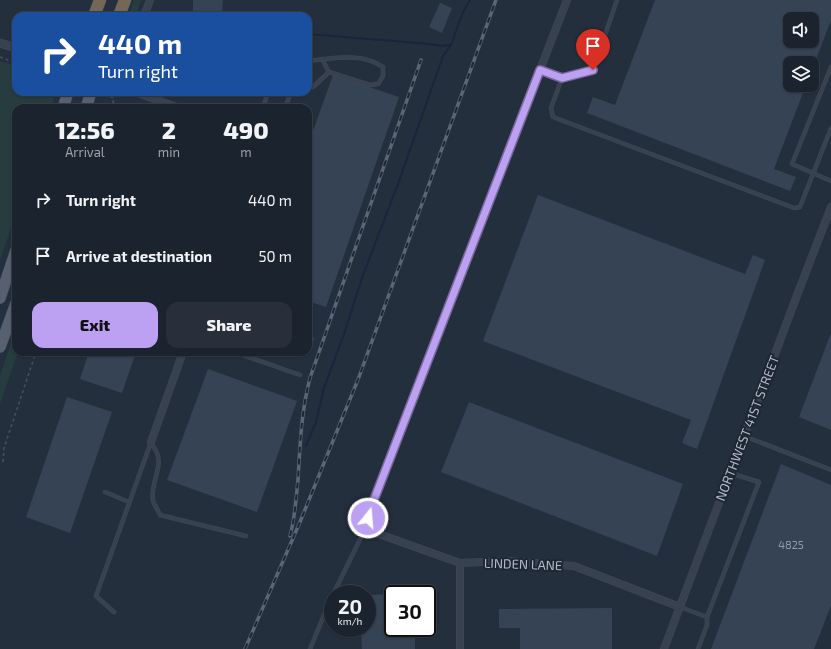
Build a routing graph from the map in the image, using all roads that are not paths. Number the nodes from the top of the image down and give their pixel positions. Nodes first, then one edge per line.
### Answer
1 (100, 0) edge
2 (125, 0) edge
3 (150, 0) edge
4 (567, 0) edge
5 (617, 0) edge
6 (96, 12) edge
7 (120, 12) edge
8 (146, 12) edge
9 (0, 42) edge
10 (12, 46) edge
11 (322, 59) junction
12 (312, 60) edge
13 (831, 67) edge
14 (540, 70) junction
15 (328, 72) junction
16 (562, 78) junction
17 (312, 87) edge
18 (146, 96) edge
19 (168, 104) edge
20 (831, 128) edge
21 (813, 174) junction
22 (831, 181) edge
23 (831, 206) edge
24 (12, 262) edge
25 (0, 298) edge
26 (12, 314) edge
27 (0, 347) edge
28 (182, 356) edge
29 (245, 356) edge
30 (300, 375) dead end
31 (744, 436) junction
32 (150, 442) junction
33 (831, 470) edge
34 (730, 473) junction
35 (105, 492) dead end
36 (129, 502) junction
37 (365, 529) junction
38 (246, 536) dead end
39 (460, 563) junction
40 (680, 607) junction
41 (114, 612) dead end
42 (707, 617) junction
43 (310, 649) edge
44 (460, 649) edge
45 (664, 649) edge
46 (698, 649) edge

1 - 6 highway
2 - 7 highway
3 - 8 street
4 - 14 street
5 - 16 lane
9 - 10 street
11 - 12 lane
11 - 15 lane
11 - 15 lane
13 - 21 lane
14 - 16 lane
14 - 37 street
15 - 17 lane
16 - 21 lane
18 - 19 street
20 - 21 lane
21 - 22 lane
23 - 31 street, NORTHWEST 41ST STREET
24 - 25 main road
26 - 27 main road
28 - 32 street
29 - 30 lane
31 - 33 lane
31 - 34 street, NORTHWEST 41ST STREET
32 - 36 lane
32 - 38 lane
34 - 40 street, NORTHWEST 41ST STREET
34 - 42 lane
35 - 36 lane
36 - 41 lane
37 - 39 street, LINDEN LANE
37 - 43 lane
39 - 40 street, LINDEN LANE
39 - 44 street
40 - 42 lane
40 - 45 street, NORTHWEST 41ST STREET
42 - 46 lane

